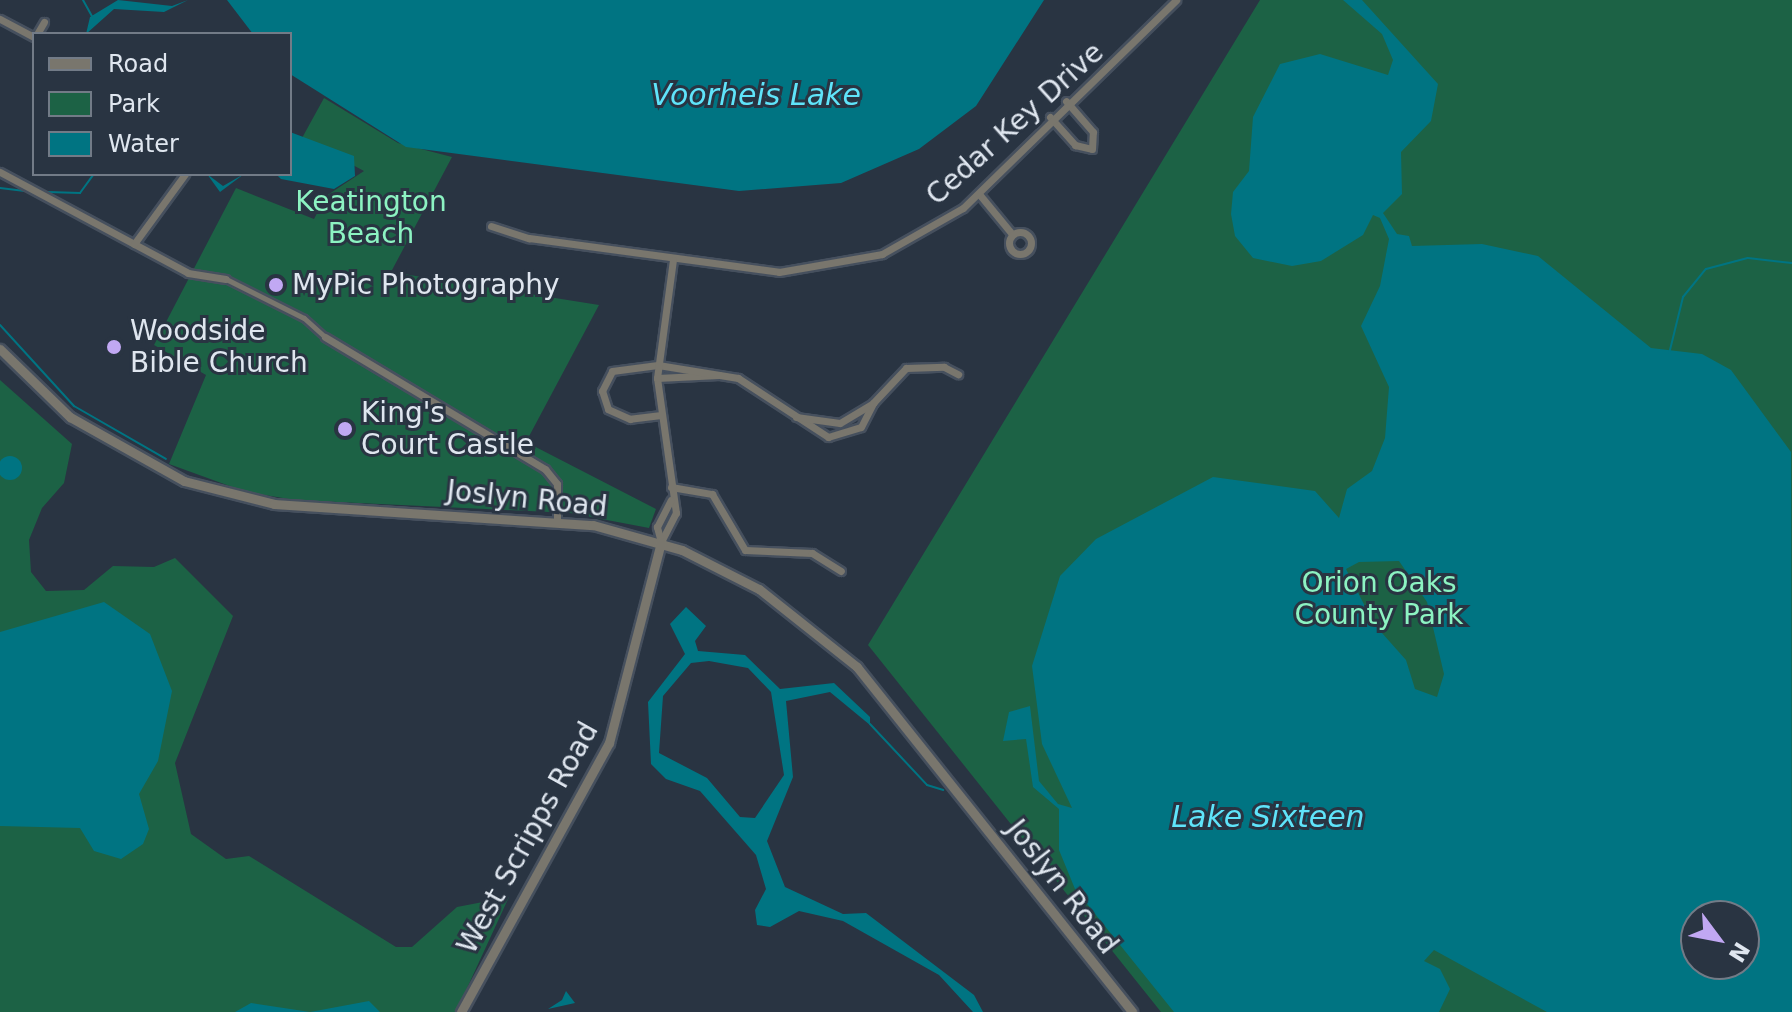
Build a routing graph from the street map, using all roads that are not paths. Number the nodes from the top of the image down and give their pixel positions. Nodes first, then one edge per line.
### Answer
1 (1176, 0) edge
2 (0, 19) edge
3 (44, 22) dead end
4 (38, 32) edge
5 (32, 33) edge
6 (1066, 101) junction
7 (1050, 117) junction
8 (0, 172) edge
9 (184, 176) edge
10 (979, 194) junction
11 (491, 226) dead end
12 (1012, 234) dead end
13 (134, 244) junction
14 (673, 260) junction
15 (226, 279) joint
16 (325, 337) joint
17 (0, 349) edge
18 (658, 365) junction
19 (958, 374) dead end
20 (719, 375) junction
21 (657, 378) junction
22 (873, 403) junction
23 (661, 415) junction
24 (793, 416) junction
25 (671, 487) junction
26 (671, 500) junction
27 (557, 519) junction
28 (661, 542) junction
29 (841, 571) dead end
30 (461, 1012) edge
31 (1132, 1012) edge

1 - 6 street, Cedar Key Drive
2 - 5 street
3 - 4 street
6 - 7 street, Cedar Key Drive
6 - 7 street
7 - 10 street, Cedar Key Drive
8 - 13 street
9 - 13 street
10 - 12 street
10 - 14 street, Cedar Key Drive
11 - 14 street, Cedar Key Drive
13 - 15 street
14 - 18 street, West Scripps Road
15 - 16 street
16 - 27 street
17 - 27 street, Joslyn Road
18 - 20 street
18 - 21 street, West Scripps Road
18 - 23 street
19 - 22 street
20 - 21 street
20 - 24 street
21 - 23 street, West Scripps Road
22 - 24 street
22 - 24 street
23 - 25 street, West Scripps Road
25 - 26 street, West Scripps Road
25 - 29 street
26 - 28 street, West Scripps Road
26 - 28 street, West Scripps Road
27 - 28 street, Joslyn Road
28 - 30 street, West Scripps Road
28 - 31 street, Joslyn Road

